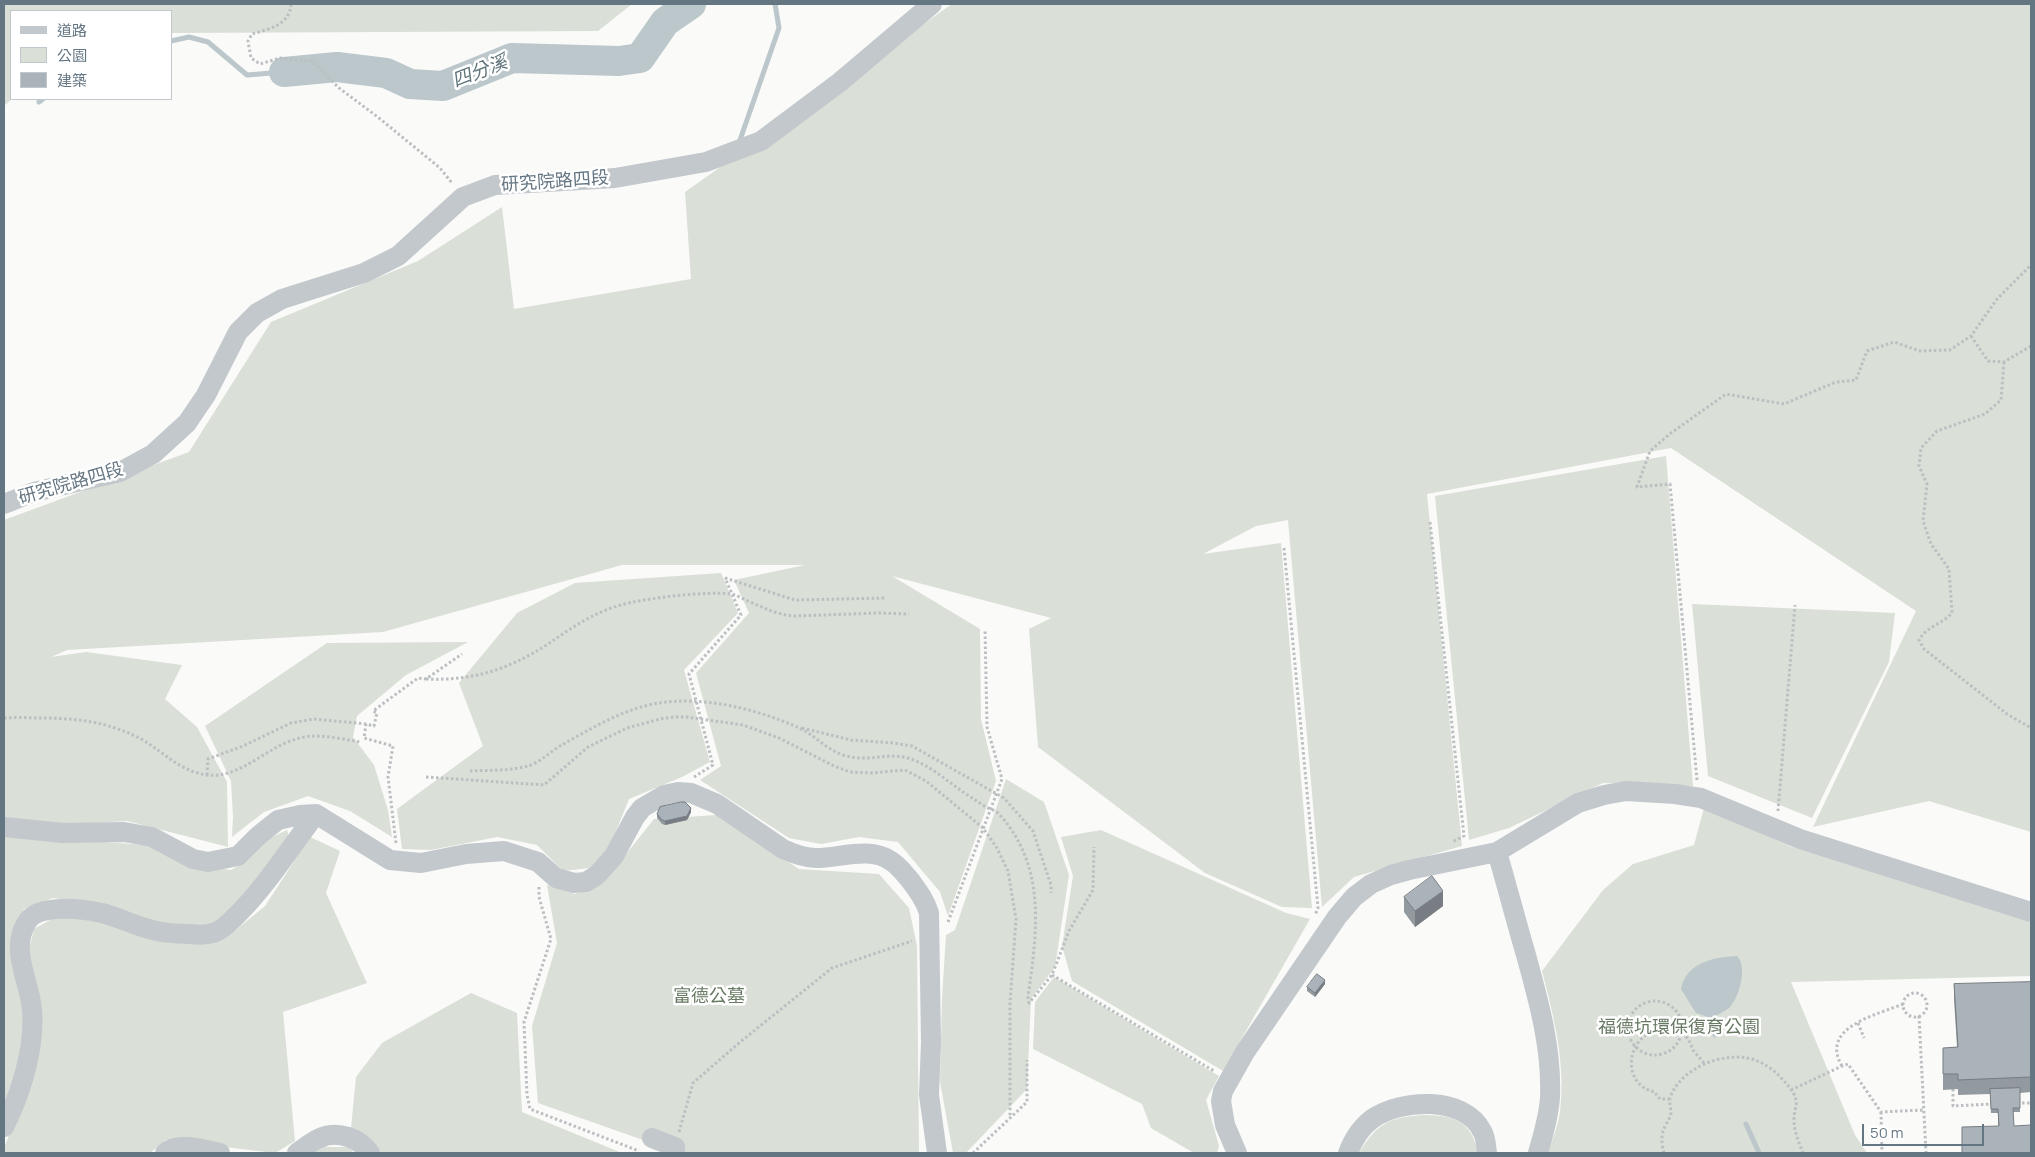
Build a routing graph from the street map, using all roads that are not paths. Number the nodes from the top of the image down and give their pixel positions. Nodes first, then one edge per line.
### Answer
1 (932, 4) edge
2 (4, 504) edge
3 (316, 814) junction
4 (4, 827) edge
5 (1497, 852) junction
6 (2031, 912) edge
7 (4, 1127) edge
8 (648, 1145) edge
9 (675, 1150) edge
10 (165, 1153) edge
11 (220, 1153) edge
12 (297, 1153) edge
13 (370, 1153) edge
14 (937, 1153) edge
15 (1237, 1153) edge
16 (1348, 1153) edge
17 (1487, 1153) edge
18 (1538, 1153) edge

1 - 2 street, 研究院路四段
3 - 4 street
3 - 7 street
3 - 14 street
5 - 6 street
5 - 15 street
5 - 18 street
8 - 9 street
10 - 11 street
12 - 13 street
16 - 17 street

